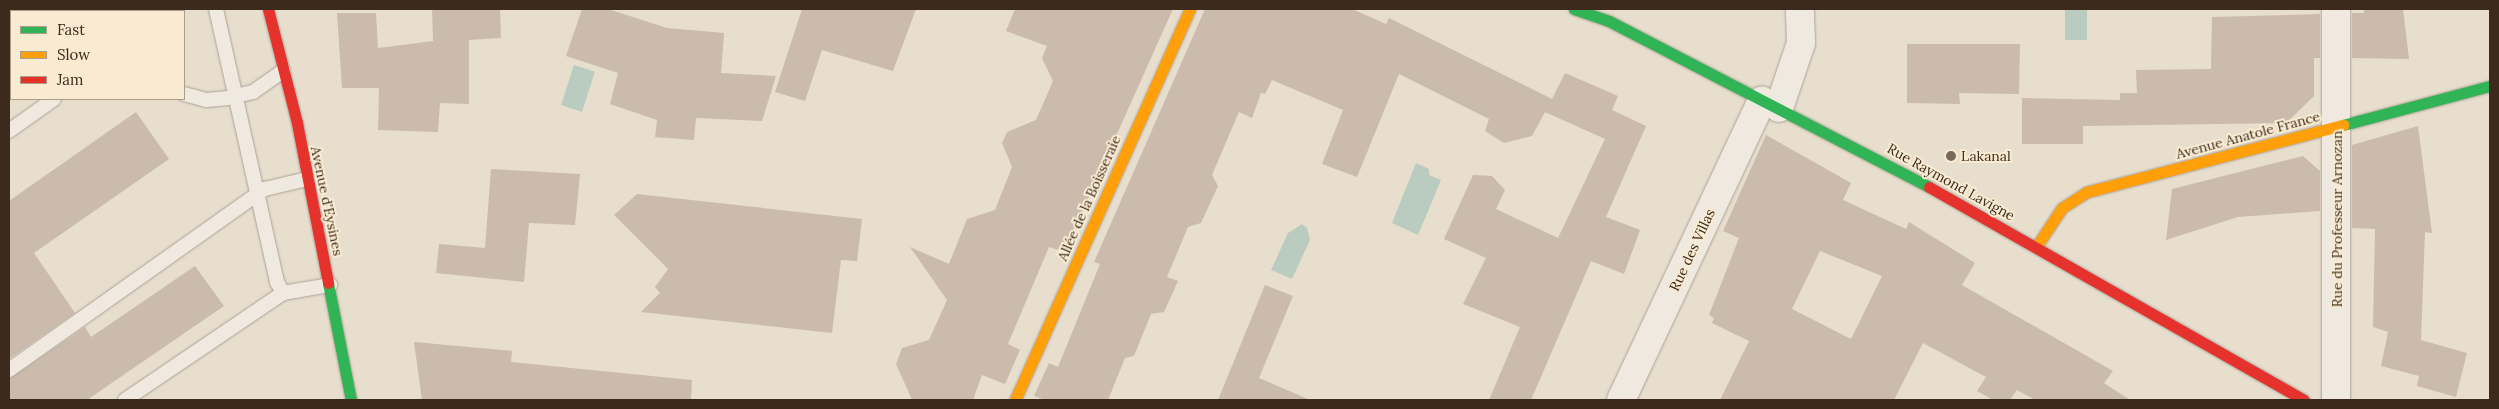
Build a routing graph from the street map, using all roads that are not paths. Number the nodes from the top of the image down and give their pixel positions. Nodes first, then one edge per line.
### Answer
1 (216, 9) edge
2 (268, 9) edge
3 (1190, 9) edge
4 (1574, 9) edge
5 (1800, 9) edge
6 (2336, 9) edge
7 (282, 71) junction
8 (2490, 86) edge
9 (185, 94) edge
10 (237, 96) junction
11 (53, 100) edge
12 (1770, 104) junction
13 (2338, 127) junction
14 (9, 131) edge
15 (307, 179) junction
16 (258, 194) junction
17 (2036, 246) junction
18 (330, 285) junction
19 (283, 293) junction
20 (9, 370) edge
21 (125, 400) edge
22 (351, 400) edge
23 (1015, 400) edge
24 (1622, 400) edge
25 (2304, 400) edge
26 (2336, 400) edge

1 - 10 lane
2 - 7 street, Avenue d'Eysines
3 - 23 street, Allée de la Boisseraie
4 - 12 street, Rue Raymond Lavigne
5 - 12 street, Rue des Villas
6 - 13 street, Rue du Professeur Arnozan
7 - 10 lane
7 - 15 street, Avenue d'Eysines
8 - 13 street, Avenue Anatole France
9 - 10 lane
10 - 16 lane
11 - 14 lane
12 - 17 street, Rue Raymond Lavigne
12 - 24 street, Rue des Villas
13 - 17 street, Avenue Anatole France
13 - 26 street, Rue du Professeur Arnozan
15 - 16 lane
15 - 18 street, Avenue d'Eysines
16 - 19 lane
16 - 20 lane
17 - 25 street, Rue Raymond Lavigne
18 - 19 lane
18 - 22 street, Avenue d'Eysines
19 - 21 lane

